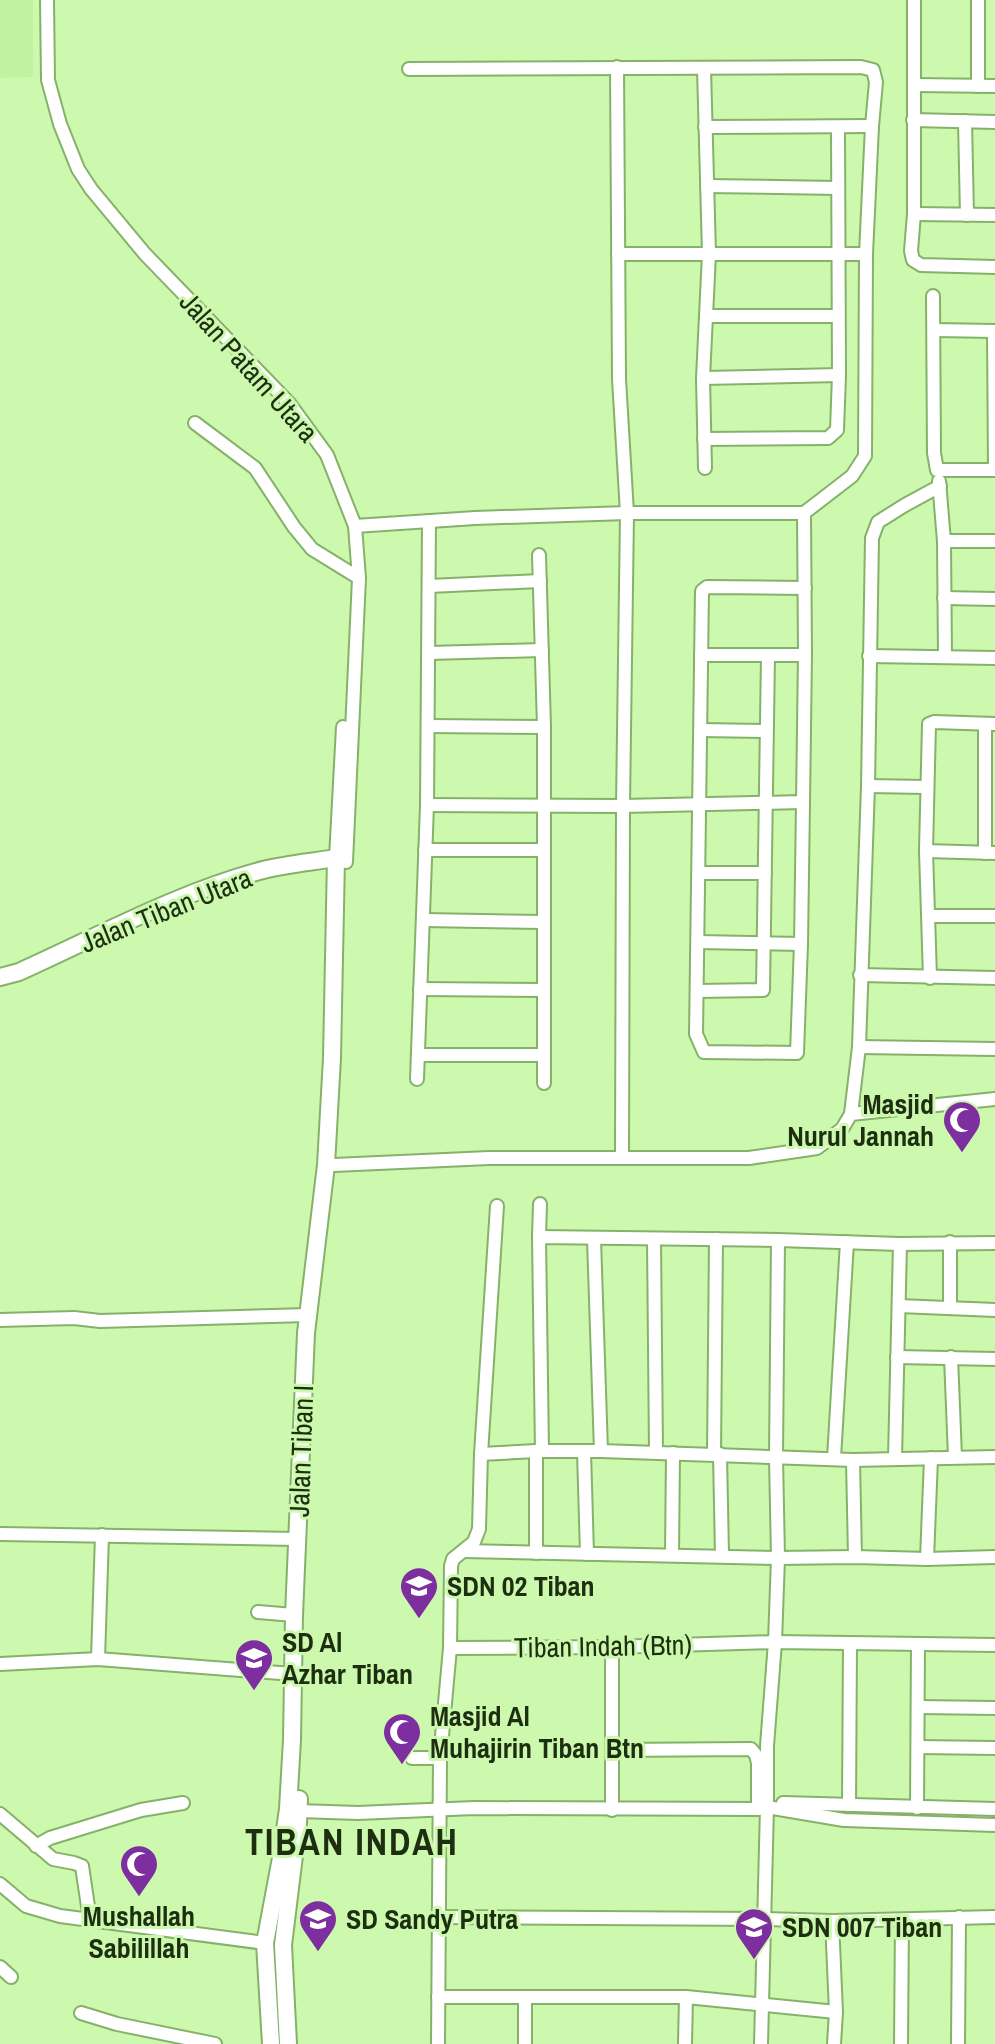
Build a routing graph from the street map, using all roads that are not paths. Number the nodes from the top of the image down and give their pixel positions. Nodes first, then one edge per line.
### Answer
1 (47, 0) edge
2 (914, 0) edge
3 (978, 0) edge
4 (617, 67) junction
5 (704, 68) junction
6 (409, 69) dead end
7 (915, 85) junction
8 (978, 86) junction
9 (995, 86) edge
10 (913, 120) junction
11 (965, 121) junction
12 (995, 122) edge
13 (872, 126) junction
14 (705, 127) junction
15 (838, 127) junction
16 (707, 186) junction
17 (838, 188) junction
18 (914, 214) junction
19 (967, 215) junction
20 (995, 215) edge
21 (839, 253) junction
22 (618, 254) junction
23 (709, 254) junction
24 (866, 254) junction
25 (995, 267) edge
26 (933, 296) dead end
27 (707, 316) junction
28 (838, 316) junction
29 (935, 330) junction
30 (995, 331) edge
31 (839, 375) junction
32 (703, 378) junction
33 (995, 400) edge
34 (195, 423) dead end
35 (704, 439) junction
36 (705, 468) dead end
37 (937, 470) junction
38 (995, 470) edge
39 (940, 486) junction
40 (627, 513) junction
41 (804, 513) junction
42 (429, 521) junction
43 (355, 526) junction
44 (944, 541) junction
45 (995, 541) edge
46 (539, 555) dead end
47 (359, 578) junction
48 (540, 581) junction
49 (429, 586) junction
50 (805, 588) junction
51 (944, 598) junction
52 (995, 599) edge
53 (542, 650) junction
54 (429, 653) junction
55 (701, 655) junction
56 (768, 655) junction
57 (805, 655) junction
58 (869, 656) junction
59 (945, 657) junction
60 (995, 658) edge
61 (990, 724) edge
62 (428, 726) junction
63 (544, 727) junction
64 (701, 730) junction
65 (766, 731) junction
66 (868, 786) junction
67 (927, 787) junction
68 (803, 802) junction
69 (766, 803) junction
70 (700, 804) junction
71 (427, 805) junction
72 (543, 805) junction
73 (623, 806) junction
74 (425, 850) junction
75 (543, 850) junction
76 (926, 851) junction
77 (990, 853) edge
78 (341, 860) junction
79 (699, 873) junction
80 (765, 873) junction
81 (929, 916) junction
82 (995, 916) edge
83 (423, 920) junction
84 (544, 922) junction
85 (698, 942) junction
86 (764, 943) junction
87 (801, 944) junction
88 (860, 975) junction
89 (0, 977) edge
90 (930, 978) junction
91 (995, 978) edge
92 (420, 989) junction
93 (544, 990) junction
94 (697, 991) junction
95 (859, 1047) junction
96 (995, 1049) edge
97 (418, 1055) junction
98 (544, 1055) junction
99 (417, 1079) dead end
100 (544, 1083) dead end
101 (995, 1099) edge
102 (851, 1114) junction
103 (622, 1157) junction
104 (334, 1165) junction
105 (540, 1204) dead end
106 (497, 1206) dead end
107 (539, 1237) junction
108 (594, 1239) junction
109 (654, 1239) junction
110 (716, 1239) junction
111 (778, 1240) junction
112 (847, 1242) junction
113 (950, 1242) junction
114 (995, 1243) edge
115 (900, 1244) junction
116 (899, 1306) junction
117 (950, 1308) junction
118 (995, 1310) edge
119 (308, 1315) junction
120 (0, 1320) edge
121 (897, 1357) junction
122 (951, 1357) junction
123 (995, 1359) edge
124 (539, 1451) junction
125 (584, 1451) junction
126 (601, 1451) junction
127 (656, 1452) junction
128 (673, 1453) junction
129 (481, 1454) junction
130 (717, 1454) junction
131 (776, 1457) junction
132 (955, 1457) junction
133 (995, 1457) edge
134 (834, 1458) junction
135 (895, 1458) junction
136 (931, 1458) junction
137 (853, 1460) junction
138 (0, 1534) edge
139 (102, 1535) junction
140 (297, 1539) junction
141 (464, 1551) junction
142 (536, 1553) junction
143 (587, 1554) junction
144 (672, 1555) junction
145 (722, 1555) junction
146 (855, 1557) junction
147 (995, 1557) edge
148 (778, 1558) junction
149 (927, 1559) junction
150 (258, 1612) dead end
151 (294, 1615) junction
152 (775, 1642) junction
153 (850, 1644) junction
154 (918, 1644) junction
155 (995, 1645) edge
156 (612, 1647) junction
157 (450, 1648) junction
158 (98, 1659) junction
159 (0, 1664) edge
160 (293, 1674) junction
161 (918, 1707) junction
162 (995, 1708) edge
163 (918, 1747) junction
164 (995, 1748) edge
165 (613, 1750) junction
166 (412, 1758) dead end
167 (440, 1758) junction
168 (183, 1803) dead end
169 (849, 1805) junction
170 (764, 1806) junction
171 (917, 1808) junction
172 (439, 1809) junction
173 (995, 1809) edge
174 (612, 1810) junction
175 (299, 1811) junction
176 (0, 1814) edge
177 (995, 1825) edge
178 (36, 1846) junction
179 (0, 1884) edge
180 (438, 1917) junction
181 (959, 1917) junction
182 (995, 1917) edge
183 (765, 1919) junction
184 (90, 1920) junction
185 (902, 1920) junction
186 (832, 1921) junction
187 (265, 1943) junction
188 (283, 1945) junction
189 (0, 1967) edge
190 (11, 1977) dead end
191 (438, 1997) junction
192 (525, 1997) junction
193 (686, 1997) junction
194 (763, 2004) junction
195 (836, 2012) junction
196 (81, 2013) dead end
197 (215, 2044) edge
198 (271, 2044) edge
199 (288, 2044) edge
200 (438, 2044) edge
201 (525, 2044) edge
202 (685, 2044) edge
203 (761, 2044) edge
204 (834, 2044) edge
205 (901, 2044) edge
206 (958, 2044) edge

1 - 43 street, Jalan Patam Utara
2 - 7 street
3 - 8 street
4 - 5 street
4 - 6 street
4 - 22 street
5 - 13 street
5 - 14 street
7 - 8 street
7 - 10 street
8 - 9 street
10 - 11 street
10 - 18 street
11 - 12 street
11 - 19 street
13 - 15 street
13 - 24 street
14 - 15 street
14 - 16 street
15 - 17 street
16 - 17 street
16 - 23 street
17 - 21 street
18 - 19 street
18 - 25 street
19 - 20 street
21 - 23 street
21 - 24 street
21 - 28 street
22 - 23 street
22 - 40 street
23 - 27 street
24 - 41 street
26 - 29 street
27 - 28 street
27 - 32 street
28 - 31 street
29 - 30 street
29 - 37 street
30 - 33 street
31 - 32 street
31 - 35 street
32 - 35 street
33 - 38 street
34 - 47 street
35 - 36 street
37 - 38 street
37 - 39 street
39 - 44 street
39 - 58 street
40 - 41 street
40 - 42 street
40 - 73 street
41 - 50 street
42 - 43 street
42 - 49 street
43 - 47 street, Jalan Patam Utara
44 - 45 street
44 - 51 street
46 - 48 street
47 - 78 street, Jalan Patam Utara
48 - 49 street
48 - 53 street
49 - 54 street
50 - 55 street
50 - 57 street
51 - 52 street
51 - 59 street
53 - 54 street
53 - 63 street
54 - 62 street
55 - 56 street
55 - 64 street
56 - 57 street
56 - 65 street
57 - 68 street
58 - 59 street
58 - 66 street
59 - 60 street
61 - 67 street
61 - 77 street
62 - 63 street
62 - 71 street
63 - 72 street
64 - 65 street
64 - 70 street
65 - 69 street
66 - 67 street
66 - 88 street
67 - 76 street
68 - 69 street
68 - 87 street
69 - 70 street
69 - 80 street
70 - 73 street
70 - 79 street
71 - 72 street
71 - 74 street
72 - 73 street
72 - 75 street
73 - 103 street
74 - 75 street
74 - 83 street
75 - 84 street
76 - 77 street
76 - 81 street
78 - 89 street, Jalan Tiban Utara
78 - 104 street, Jalan Tiban I
78 - 119 street, Jalan Tiban I
79 - 80 street
79 - 85 street
80 - 86 street
81 - 82 street
81 - 90 street
83 - 84 street
83 - 92 street
84 - 93 street
85 - 86 street
85 - 94 street
86 - 87 street
86 - 94 street
87 - 94 street
88 - 90 street
88 - 95 street
90 - 91 street
92 - 93 street
92 - 97 street
93 - 98 street
95 - 96 street
95 - 102 street
97 - 98 street
97 - 99 street
98 - 100 street
101 - 102 street
102 - 103 street
103 - 104 street
104 - 175 street, Jalan Tiban I
105 - 107 street
106 - 129 street
107 - 108 street
107 - 124 street
108 - 109 street
108 - 126 street
109 - 110 street
109 - 127 street
110 - 111 street
110 - 130 street
111 - 112 street
111 - 131 street
112 - 115 street
112 - 134 street
113 - 114 street
113 - 115 street
113 - 117 street
115 - 116 street
116 - 117 street
116 - 121 street
117 - 118 street
119 - 120 street
119 - 140 street, Jalan Tiban I
121 - 122 street
121 - 135 street
122 - 123 street
122 - 132 street
124 - 125 street
124 - 129 street
124 - 142 street
125 - 126 street
125 - 143 street
126 - 127 street
127 - 128 street
128 - 130 street
128 - 144 street
129 - 141 street
130 - 131 street
130 - 145 street
131 - 134 street
131 - 148 street
132 - 133 street
132 - 136 street
134 - 137 street
135 - 136 street
135 - 137 street
136 - 149 street
137 - 146 street
138 - 139 street
139 - 140 street
139 - 158 street
140 - 151 street, Jalan Tiban I
141 - 142 street
141 - 157 street
142 - 143 street
143 - 144 street
144 - 145 street
145 - 148 street
146 - 148 street
146 - 149 street
147 - 149 street
148 - 152 street
150 - 151 street
151 - 160 street, Jalan Tiban I
152 - 153 street, Tiban Indah (Btn)
152 - 156 street, Tiban Indah (Btn)
152 - 170 street
153 - 154 street, Tiban Indah (Btn)
153 - 169 street
154 - 155 street, Tiban Indah (Btn)
154 - 161 street
156 - 157 street, Tiban Indah (Btn)
156 - 165 street
157 - 167 street
158 - 159 street
158 - 160 street
160 - 187 street, Jalan Tiban I
161 - 162 street
161 - 163 street
163 - 164 street
163 - 171 street
165 - 170 street
165 - 174 street
166 - 167 street
167 - 172 street
168 - 178 street
169 - 170 street
169 - 171 street
170 - 174 street
170 - 177 street
170 - 183 street
171 - 173 street
172 - 174 street
172 - 175 street
172 - 180 street
175 - 188 street, Jalan Tiban I
176 - 178 street
178 - 184 street
179 - 184 street
180 - 183 street
180 - 191 street
181 - 182 street
181 - 185 street
181 - 206 street
183 - 186 street
183 - 194 street
184 - 187 street
185 - 186 street
185 - 205 street
186 - 195 street
187 - 188 street
187 - 198 street, Jalan Tiban I
188 - 199 street, Jalan Tiban I
189 - 190 street
191 - 192 street
191 - 200 street
192 - 193 street
192 - 201 street
193 - 194 street
193 - 202 street
194 - 195 street
194 - 203 street
195 - 204 street
196 - 197 street

